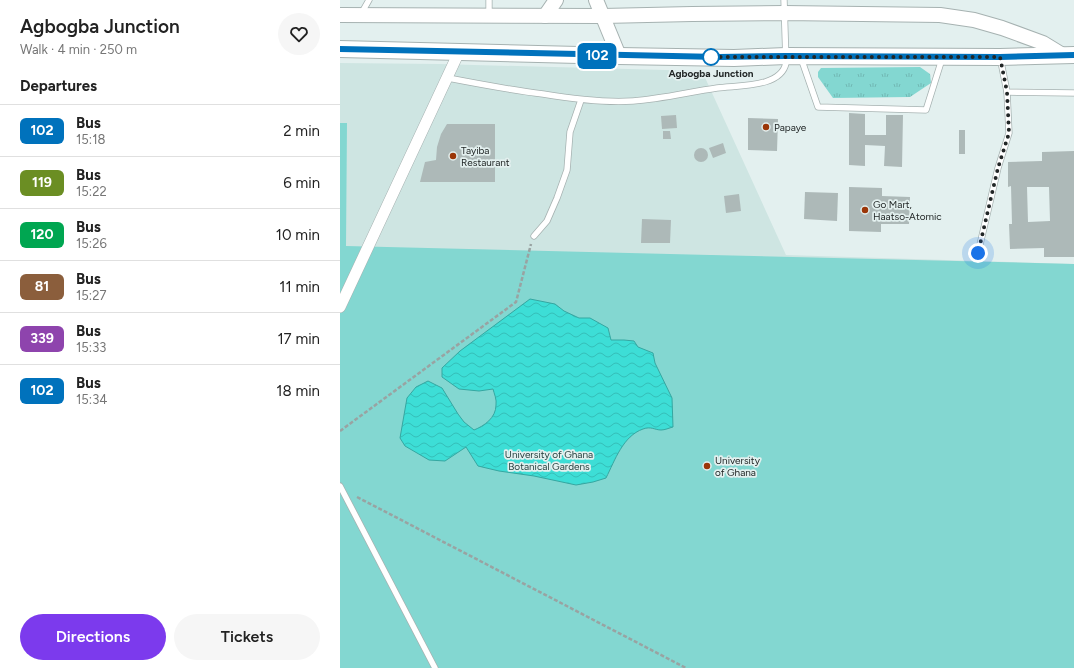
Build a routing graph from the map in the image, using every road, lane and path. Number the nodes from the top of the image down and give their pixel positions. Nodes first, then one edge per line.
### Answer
1 (369, 0) edge
2 (489, 0) edge
3 (556, 0) edge
4 (596, 0) edge
5 (784, 7) edge
6 (360, 14) junction
7 (340, 15) edge
8 (489, 16) junction
9 (545, 16) junction
10 (603, 16) junction
11 (340, 49) edge
12 (460, 52) junction
13 (1068, 54) edge
14 (619, 56) junction
15 (793, 56) junction
16 (942, 57) junction
17 (1000, 57) junction
18 (448, 78) junction
19 (1007, 92) junction
20 (1074, 93) edge
21 (581, 100) junction
22 (534, 236) joint
23 (978, 253) dead end
24 (340, 307) edge
25 (340, 431) edge
26 (340, 488) edge
27 (436, 668) edge
28 (686, 668) edge

1 - 6 lane
2 - 8 lane
3 - 9 street
4 - 10 street
5 - 10 street
5 - 13 street
5 - 15 lane
6 - 7 street
6 - 8 street
8 - 9 street
9 - 10 street
10 - 14 street
11 - 12 main road
12 - 14 main road
12 - 18 street
13 - 17 main road
14 - 15 main road
15 - 16 main road
15 - 16 lane
15 - 21 lane
16 - 17 main road
17 - 19 lane
18 - 21 lane
18 - 24 street
19 - 20 lane
19 - 23 lane
21 - 22 lane
22 - 25 path
26 - 27 lane
26 - 28 path

